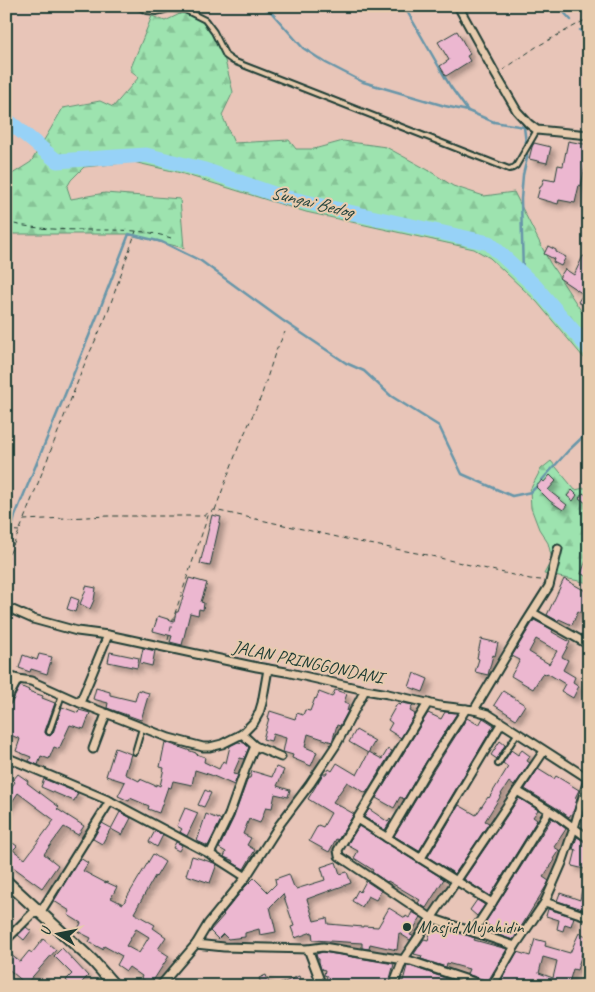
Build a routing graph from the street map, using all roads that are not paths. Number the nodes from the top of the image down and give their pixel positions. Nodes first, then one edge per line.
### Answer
1 (137, 6) edge
2 (458, 6) edge
3 (537, 130) junction
4 (589, 136) edge
5 (558, 549) dead end
6 (6, 607) edge
7 (533, 613) junction
8 (108, 635) junction
9 (589, 645) edge
10 (268, 669) junction
11 (6, 675) edge
12 (18, 679) junction
13 (365, 690) junction
14 (62, 695) junction
15 (6, 701) edge
16 (428, 703) junction
17 (80, 704) junction
18 (466, 709) junction
19 (474, 710) junction
20 (106, 714) junction
21 (501, 724) junction
22 (142, 728) junction
23 (49, 732) dead end
24 (242, 734) junction
25 (517, 734) junction
26 (255, 746) junction
27 (93, 749) dead end
28 (544, 751) junction
29 (135, 752) dead end
30 (281, 756) dead end
31 (6, 757) edge
32 (498, 764) dead end
33 (588, 779) edge
34 (516, 791) junction
35 (110, 801) junction
36 (549, 811) junction
37 (357, 819) junction
38 (574, 828) junction
39 (387, 838) junction
40 (589, 839) edge
41 (210, 854) junction
42 (421, 858) junction
43 (246, 877) junction
44 (457, 880) junction
45 (6, 881) edge
46 (545, 902) junction
47 (492, 903) junction
48 (40, 912) junction
49 (589, 917) edge
50 (431, 918) junction
51 (473, 932) junction
52 (6, 940) edge
53 (196, 944) junction
54 (515, 946) junction
55 (308, 948) junction
56 (403, 960) junction
57 (115, 986) edge
58 (160, 986) edge
59 (322, 986) edge
60 (393, 986) edge
61 (486, 986) edge
62 (492, 986) edge

1 - 3 lane
2 - 3 street
3 - 4 street
5 - 7 street
6 - 8 street, JALAN PRINGGONDANI
7 - 9 street
7 - 19 street
8 - 10 street, JALAN PRINGGONDANI
8 - 17 street
10 - 13 street, JALAN PRINGGONDANI
10 - 24 street
11 - 12 street
12 - 14 street
12 - 15 street
13 - 16 street, JALAN PRINGGONDANI
13 - 43 street
14 - 17 street
14 - 23 lane
16 - 18 street, JALAN PRINGGONDANI
16 - 37 street
17 - 20 street
18 - 19 street, JALAN PRINGGONDANI
18 - 39 street
19 - 21 street, JALAN PRINGGONDANI
20 - 22 street
20 - 27 street
21 - 25 street, JALAN PRINGGONDANI
21 - 42 street
22 - 24 street
22 - 29 lane
24 - 26 street
25 - 28 street, JALAN PRINGGONDANI
25 - 32 lane
26 - 30 street
26 - 41 street
28 - 33 street, JALAN PRINGGONDANI
28 - 34 street
31 - 35 street
33 - 38 street
34 - 36 street
34 - 44 street
35 - 41 street
35 - 48 street
36 - 38 street
36 - 47 street
37 - 39 street
37 - 50 street
38 - 40 street
38 - 46 street
39 - 42 street
41 - 43 street
42 - 44 street
43 - 53 street
44 - 47 street
44 - 50 street
45 - 48 main road
46 - 49 street
46 - 54 street
47 - 51 street
48 - 52 street
48 - 57 main road
50 - 51 street
50 - 56 street
51 - 54 street
53 - 55 street
53 - 58 street
54 - 62 street
55 - 56 street
55 - 59 street
56 - 60 street
56 - 61 street

